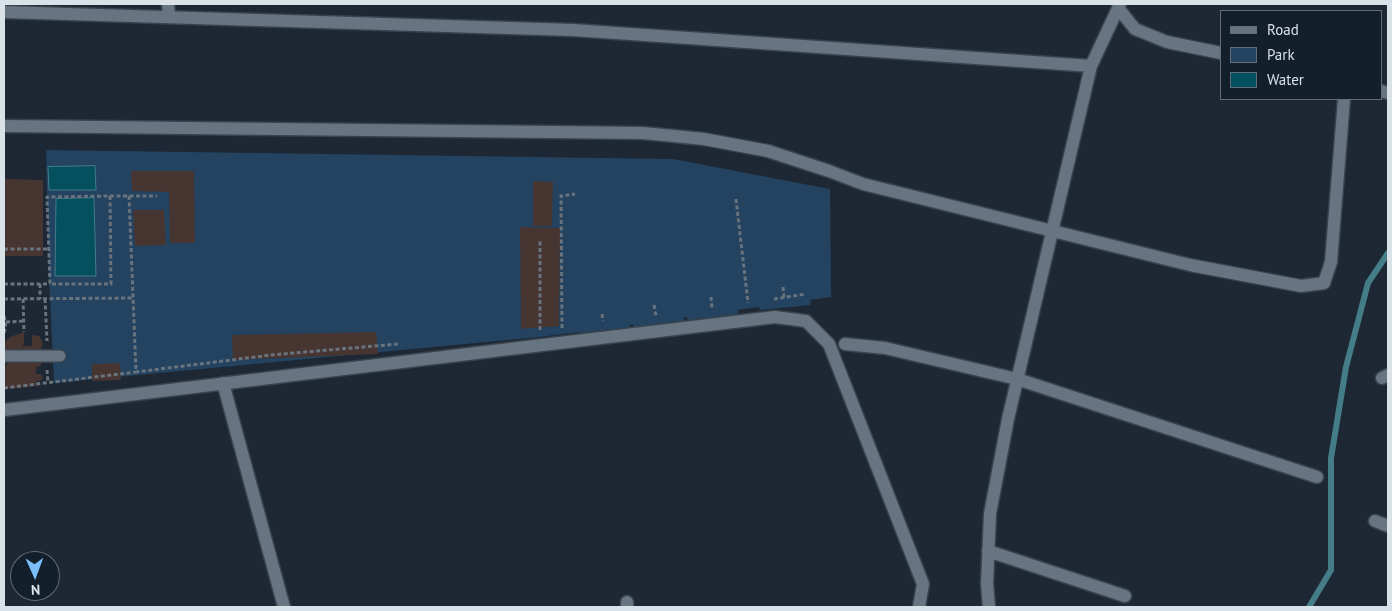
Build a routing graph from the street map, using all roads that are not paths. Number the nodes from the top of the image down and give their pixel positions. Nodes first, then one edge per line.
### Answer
1 (1119, 6) edge
2 (169, 10) edge
3 (4, 12) edge
4 (1220, 53) edge
5 (1091, 66) junction
6 (1344, 100) edge
7 (4, 126) edge
8 (1052, 231) junction
9 (845, 344) dead end
10 (4, 356) edge
11 (60, 356) dead end
12 (1017, 379) junction
13 (223, 383) junction
14 (4, 410) edge
15 (1317, 477) dead end
16 (1375, 521) dead end
17 (1388, 526) edge
18 (988, 551) junction
19 (1125, 596) dead end
20 (284, 607) edge
21 (919, 607) edge
22 (990, 607) edge

1 - 4 street
1 - 5 street
2 - 3 street
2 - 5 street
5 - 8 street
6 - 8 street
7 - 8 street
8 - 12 street
9 - 12 street
10 - 11 lane
12 - 15 street
12 - 18 street
13 - 14 street
13 - 20 street
13 - 21 street
16 - 17 street
18 - 19 street
18 - 22 street

